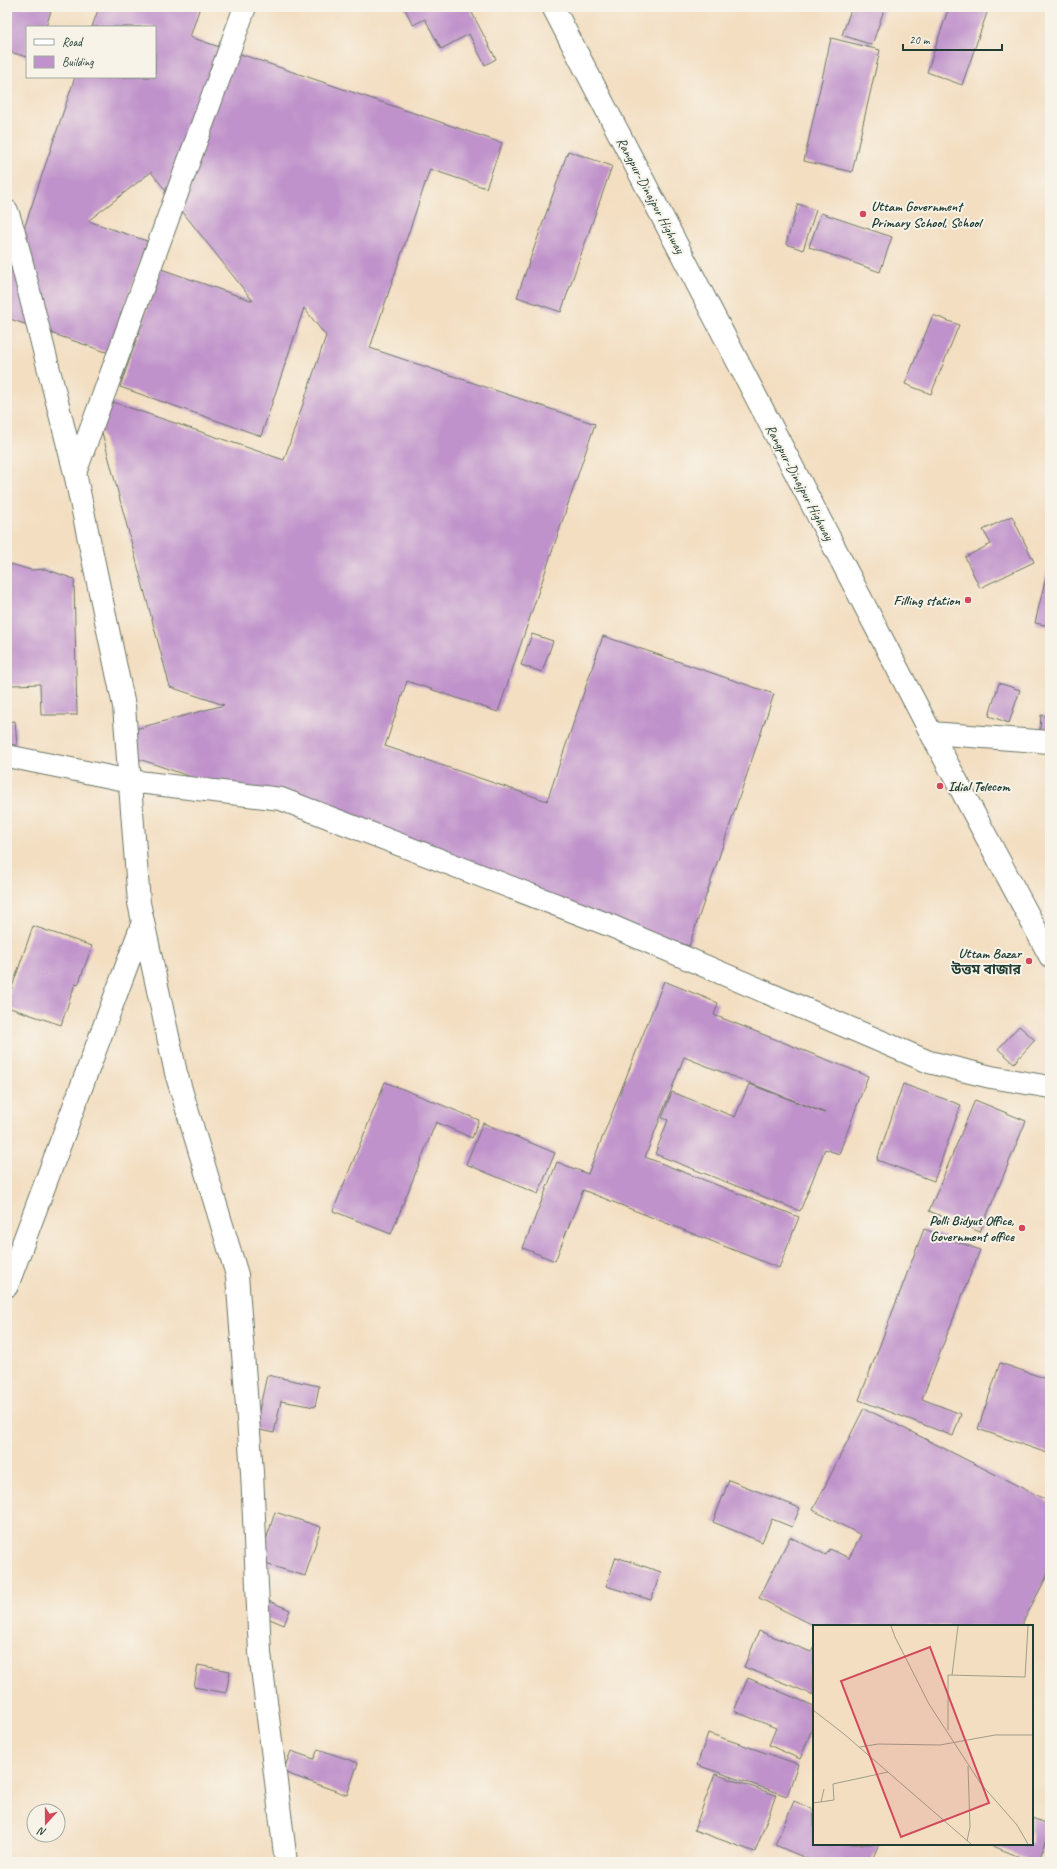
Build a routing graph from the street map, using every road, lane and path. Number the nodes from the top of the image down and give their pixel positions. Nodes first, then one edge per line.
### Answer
1 (245, 7) edge
2 (553, 7) edge
3 (7, 211) edge
4 (75, 473) junction
5 (931, 733) junction
6 (1050, 742) edge
7 (7, 756) edge
8 (130, 781) junction
9 (143, 922) junction
10 (1050, 956) edge
11 (1050, 1087) edge
12 (7, 1286) edge
13 (286, 1862) edge

1 - 4 main road
2 - 5 main road, Rangpur-Dinajpur Highway
3 - 4 main road
4 - 8 main road
5 - 6 main road
5 - 10 main road, Rangpur-Dinajpur Highway
7 - 8 main road
8 - 9 main road
8 - 11 main road
9 - 12 main road
9 - 13 main road

